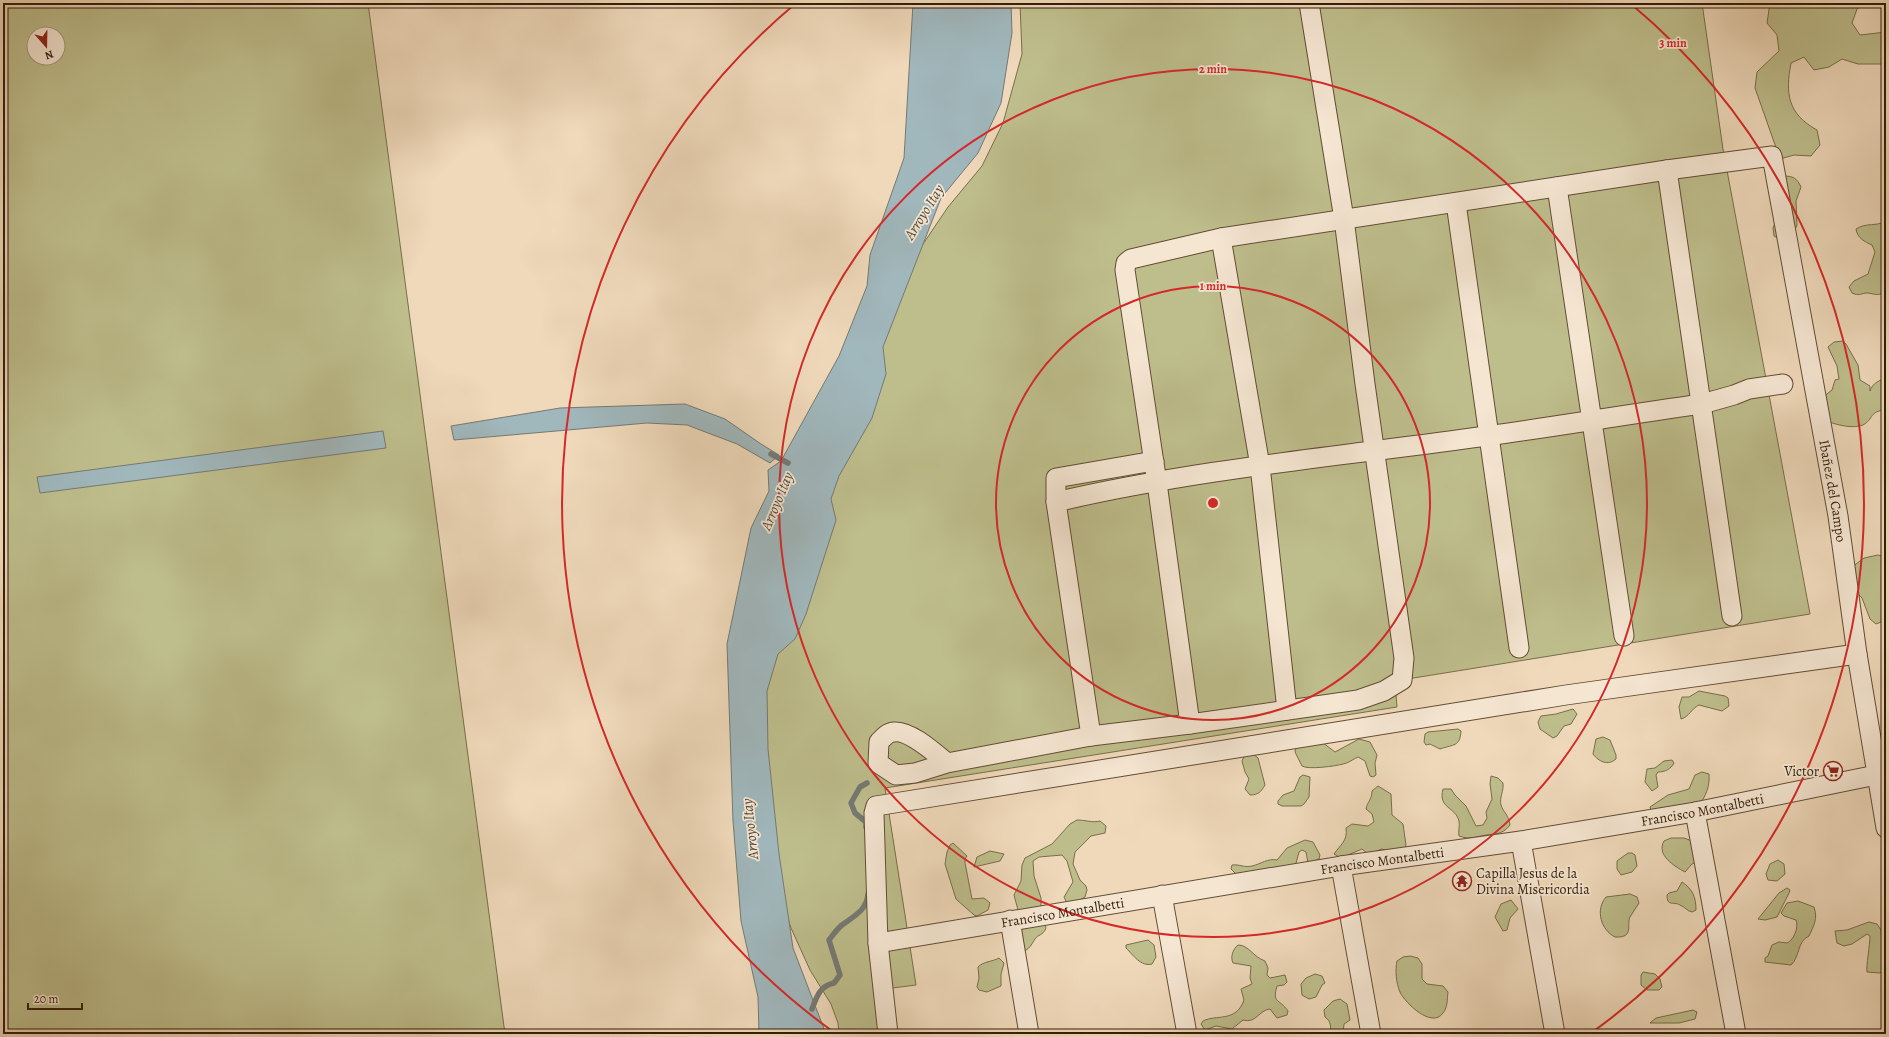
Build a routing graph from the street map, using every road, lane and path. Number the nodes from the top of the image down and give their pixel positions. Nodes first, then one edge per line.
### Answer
1 (1309, 3) edge
2 (1667, 170) junction
3 (1557, 187) junction
4 (1456, 203) junction
5 (1344, 220) junction
6 (1221, 238) junction
7 (1783, 384) dead end
8 (1702, 404) junction
9 (1592, 419) junction
10 (1489, 436) junction
11 (1376, 450) junction
12 (1154, 461) junction
13 (1260, 466) junction
14 (1157, 482) junction
15 (1056, 502) junction
16 (1732, 616) dead end
17 (1624, 636) dead end
18 (1518, 648) dead end
19 (1858, 654) junction
20 (1287, 710) junction
21 (1190, 724) junction
22 (1091, 736) junction
23 (947, 763) dead end
24 (1881, 774) edge
25 (1695, 812) junction
26 (1886, 828) edge
27 (1521, 841) junction
28 (1341, 866) junction
29 (1162, 895) junction
30 (1010, 920) junction
31 (878, 943) junction
32 (888, 1034) edge
33 (1029, 1034) edge
34 (1187, 1034) edge
35 (1371, 1034) edge
36 (1555, 1034) edge
37 (1736, 1034) edge

1 - 5 street
2 - 3 street
2 - 8 street
2 - 19 street, Ibañez del Campo
3 - 4 street
3 - 9 street
4 - 5 street
4 - 10 street
5 - 6 street
5 - 11 street
6 - 12 street
6 - 13 street
7 - 8 street
8 - 9 street
8 - 16 street
9 - 10 street
9 - 17 street
10 - 11 street
10 - 18 street
11 - 13 street
11 - 20 street
12 - 14 street
12 - 15 street
13 - 14 street
13 - 20 street
14 - 15 street
14 - 21 street
15 - 22 street
19 - 24 street, Ibañez del Campo
19 - 31 street
20 - 21 street
21 - 22 street
22 - 23 street
24 - 25 street, Francisco Montalbetti
24 - 26 street, Ibañez del Campo
25 - 27 street, Francisco Montalbetti
25 - 37 street
27 - 28 street, Francisco Montalbetti
27 - 36 street
28 - 29 street, Francisco Montalbetti
28 - 35 street
29 - 30 street, Francisco Montalbetti
29 - 34 street
30 - 31 street, Francisco Montalbetti
30 - 33 street
31 - 32 street

